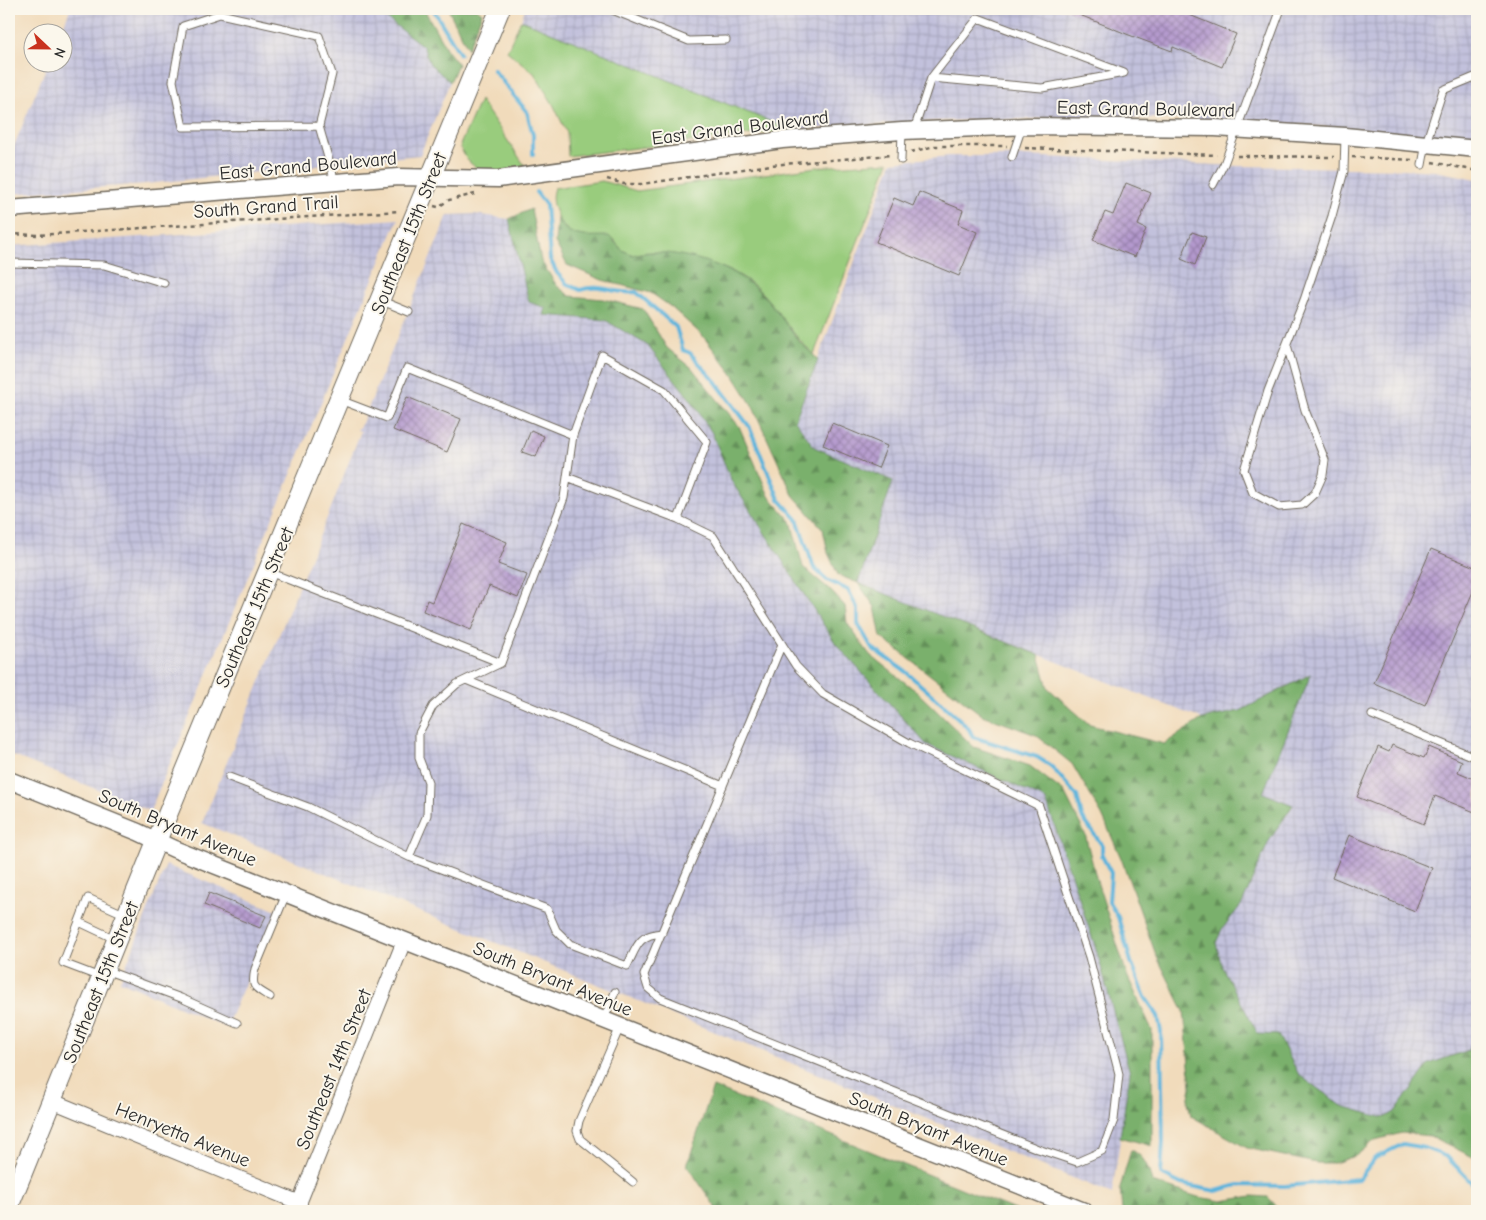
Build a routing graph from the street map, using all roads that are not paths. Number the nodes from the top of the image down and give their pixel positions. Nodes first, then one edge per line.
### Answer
1 (500, 9) edge
2 (610, 9) edge
3 (1281, 9) edge
4 (726, 40) dead end
5 (1477, 76) edge
6 (931, 78) junction
7 (319, 126) junction
8 (1022, 127) junction
9 (1235, 129) junction
10 (908, 131) junction
11 (1345, 136) junction
12 (1426, 144) junction
13 (1477, 149) edge
14 (1012, 157) dead end
15 (901, 160) dead end
16 (1422, 165) dead end
17 (431, 177) junction
18 (335, 182) junction
19 (1213, 185) dead end
20 (9, 209) edge
21 (9, 263) edge
22 (164, 283) dead end
23 (381, 301) junction
24 (409, 312) dead end
25 (1287, 345) junction
26 (340, 400) junction
27 (573, 435) junction
28 (567, 477) junction
29 (678, 520) junction
30 (269, 572) junction
31 (782, 644) junction
32 (501, 663) junction
33 (466, 680) junction
34 (1372, 716) dead end
35 (1477, 758) edge
36 (229, 777) dead end
37 (9, 780) edge
38 (723, 786) junction
39 (157, 840) junction
40 (409, 858) junction
41 (286, 893) junction
42 (127, 915) junction
43 (79, 922) junction
44 (662, 934) junction
45 (116, 940) junction
46 (404, 941) junction
47 (103, 974) junction
48 (615, 992) dead end
49 (270, 997) dead end
50 (603, 1020) junction
51 (237, 1023) dead end
52 (621, 1026) junction
53 (52, 1101) junction
54 (633, 1182) dead end
55 (9, 1206) edge
56 (298, 1207) edge
57 (1084, 1211) edge

1 - 17 main road, Southeast 15th Street
2 - 4 lane
3 - 9 lane
5 - 12 lane
6 - 6 lane
6 - 10 lane
7 - 7 lane
7 - 18 lane
8 - 9 street, East Grand Boulevard
8 - 10 street, East Grand Boulevard
8 - 14 lane
9 - 11 street, East Grand Boulevard
9 - 19 lane
10 - 15 lane
10 - 17 street, East Grand Boulevard
11 - 12 street, East Grand Boulevard
11 - 25 lane
12 - 13 street, East Grand Boulevard
12 - 16 lane
17 - 18 street, East Grand Boulevard
17 - 23 main road, Southeast 15th Street
18 - 20 street, East Grand Boulevard
21 - 22 lane
23 - 24 lane
23 - 26 main road, Southeast 15th Street
25 - 25 lane
26 - 27 lane
26 - 30 main road, Southeast 15th Street
27 - 28 lane
27 - 29 lane
28 - 29 lane
28 - 32 lane
29 - 31 lane
30 - 32 lane
30 - 39 main road, Southeast 15th Street
31 - 38 lane
31 - 44 lane
32 - 33 lane
33 - 38 lane
33 - 40 lane
34 - 35 lane
36 - 40 lane
37 - 39 street, South Bryant Avenue
38 - 44 lane
39 - 41 street, South Bryant Avenue
39 - 42 main road, Southeast 15th Street
40 - 44 lane
41 - 46 street, South Bryant Avenue
41 - 49 lane
42 - 43 lane
42 - 45 main road, Southeast 15th Street
43 - 45 lane
43 - 47 lane
45 - 47 main road, Southeast 15th Street
46 - 50 street, South Bryant Avenue
46 - 56 street, Southeast 14th Street
47 - 51 lane
47 - 53 main road, Southeast 15th Street
48 - 50 lane
50 - 52 street, South Bryant Avenue
52 - 54 lane
52 - 57 street, South Bryant Avenue
53 - 55 main road, Southeast 15th Street
53 - 56 street, Henryetta Avenue

